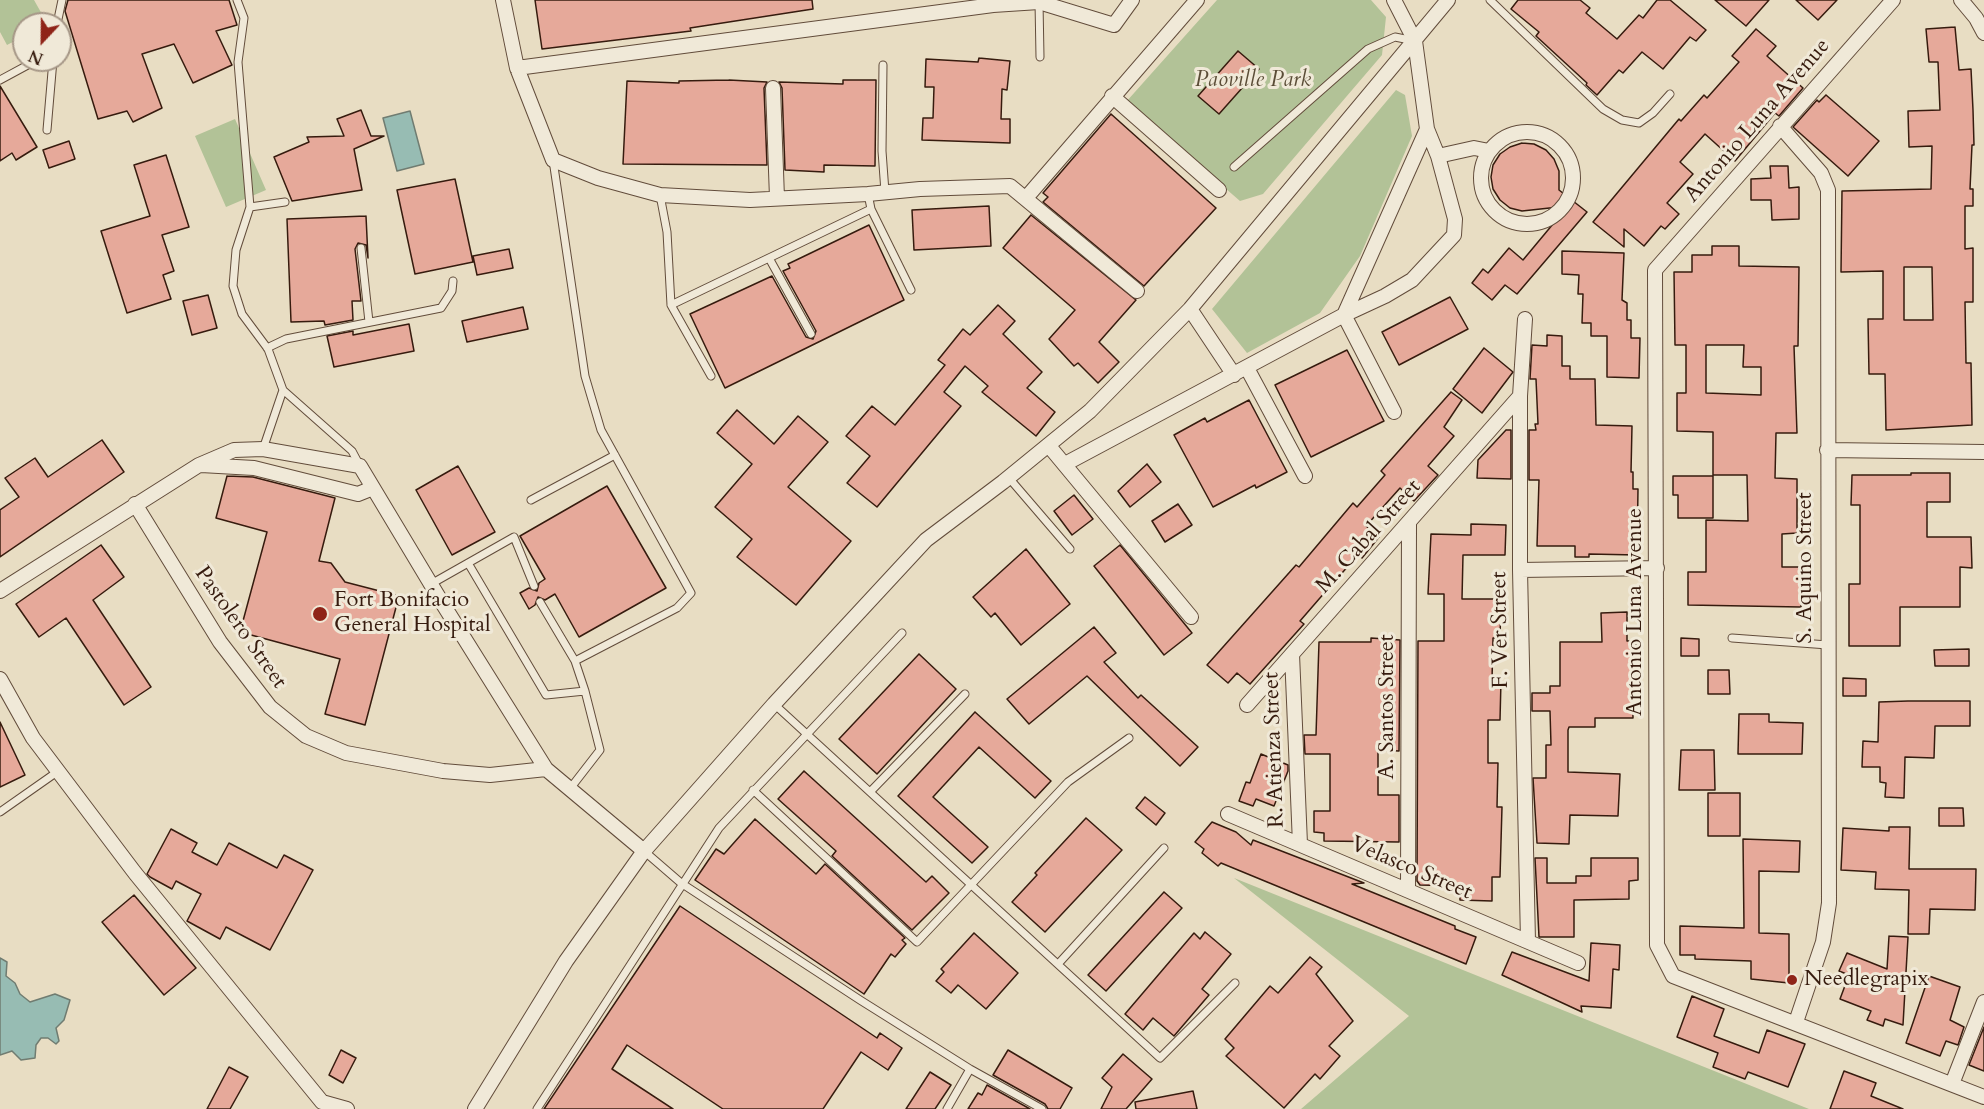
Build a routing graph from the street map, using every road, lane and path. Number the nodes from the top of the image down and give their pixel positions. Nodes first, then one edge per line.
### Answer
1 (237, 0) edge
2 (503, 0) edge
3 (1132, 0) edge
4 (1197, 0) edge
5 (1394, 0) edge
6 (1448, 0) edge
7 (1490, 0) edge
8 (1893, 0) edge
9 (1961, 0) edge
10 (1039, 1) edge
11 (1984, 33) edge
12 (1415, 41) junction
13 (1040, 57) dead end
14 (883, 65) dead end
15 (517, 68) junction
16 (15, 72) edge
17 (52, 72) edge
18 (0, 80) edge
19 (773, 88) dead end
20 (1670, 94) dead end
21 (1112, 96) junction
22 (1780, 126) junction
23 (1427, 129) junction
24 (47, 130) dead end
25 (1489, 151) junction
26 (1438, 156) junction
27 (553, 160) junction
28 (1234, 167) dead end
29 (1219, 190) dead end
30 (885, 192) junction
31 (868, 194) junction
32 (660, 195) junction
33 (777, 198) junction
34 (1026, 198) junction
35 (285, 202) dead end
36 (250, 207) junction
37 (870, 209) junction
38 (361, 248) dead end
39 (769, 258) junction
40 (453, 281) dead end
41 (911, 290) dead end
42 (1137, 291) dead end
43 (671, 306) junction
44 (1190, 309) junction
45 (1344, 315) junction
46 (1525, 319) dead end
47 (369, 322) junction
48 (811, 334) dead end
49 (267, 348) junction
50 (1247, 368) junction
51 (1234, 375) junction
52 (711, 376) dead end
53 (283, 390) junction
54 (1520, 396) junction
55 (1394, 412) dead end
56 (1048, 446) junction
57 (263, 449) junction
58 (1827, 450) junction
59 (1984, 452) edge
60 (615, 455) junction
61 (1065, 464) junction
62 (199, 465) junction
63 (360, 466) junction
64 (1305, 476) dead end
65 (1009, 478) junction
66 (373, 488) junction
67 (531, 500) dead end
68 (135, 504) junction
69 (1409, 524) junction
70 (1070, 549) dead end
71 (468, 563) junction
72 (1657, 568) junction
73 (1520, 570) junction
74 (431, 584) junction
75 (534, 585) dead end
76 (0, 591) edge
77 (540, 602) dead end
78 (1191, 616) dead end
79 (902, 633) dead end
80 (1732, 638) dead end
81 (1828, 645) junction
82 (1292, 654) junction
83 (575, 661) junction
84 (0, 679) edge
85 (585, 691) junction
86 (965, 694) dead end
87 (774, 704) junction
88 (1247, 705) dead end
89 (808, 733) junction
90 (1129, 738) dead end
91 (546, 769) junction
92 (57, 772) junction
93 (569, 790) junction
94 (753, 790) junction
95 (870, 792) junction
96 (0, 812) edge
97 (1228, 814) dead end
98 (1300, 844) junction
99 (1164, 848) dead end
100 (644, 851) junction
101 (681, 883) junction
102 (971, 883) junction
103 (1408, 890) junction
104 (1528, 941) junction
105 (1059, 963) junction
106 (1578, 963) dead end
107 (1234, 983) dead end
108 (1984, 1002) edge
109 (1796, 1022) junction
110 (970, 1069) junction
111 (1952, 1084) junction
112 (1984, 1097) edge
113 (347, 1109) edge
114 (476, 1109) edge
115 (537, 1109) edge
116 (947, 1109) edge
117 (1042, 1109) edge

1 - 36 lane
2 - 15 street
3 - 10 street
4 - 21 street
5 - 12 street
6 - 12 street
7 - 20 lane
8 - 22 street, Antonio Luna Avenue
9 - 11 street
10 - 13 lane
10 - 15 street
12 - 23 street
12 - 28 lane
12 - 44 street
14 - 30 lane
15 - 27 street
16 - 18 lane
17 - 24 lane
19 - 33 street
21 - 29 street
21 - 34 street
22 - 58 street, S. Aquino Street
22 - 72 street, Antonio Luna Avenue
23 - 26 street
23 - 45 street
25 - 25 street
25 - 26 street
26 - 45 street
27 - 32 street
27 - 60 lane
30 - 31 street
30 - 34 street
31 - 33 street
31 - 37 lane
32 - 33 street
32 - 43 lane
34 - 42 street
35 - 36 lane
36 - 49 lane
37 - 39 lane
37 - 41 lane
38 - 47 lane
39 - 43 lane
39 - 48 lane
40 - 47 lane
43 - 52 lane
44 - 51 street
44 - 56 street
45 - 50 street
45 - 55 street
46 - 54 street, F. Ver Street
47 - 49 lane
49 - 53 lane
50 - 51 street
50 - 64 street
51 - 61 street
53 - 57 lane
53 - 63 lane
54 - 69 street, M. Cabal Street
54 - 73 street, F. Ver Street
56 - 61 street
56 - 65 street
57 - 62 street
57 - 63 street
58 - 59 street
58 - 81 street, S. Aquino Street
60 - 67 lane
60 - 83 lane
61 - 78 street
62 - 66 street
62 - 68 street
63 - 66 street
65 - 70 lane
65 - 87 street
66 - 74 street
68 - 76 street
68 - 91 street, Pastolero Street
69 - 82 street, M. Cabal Street
69 - 103 street, A. Santos Street
71 - 74 lane
71 - 75 lane
71 - 85 lane
72 - 73 street
72 - 109 street, Antonio Luna Avenue
73 - 104 street, F. Ver Street
74 - 91 street
77 - 83 lane
79 - 89 lane
80 - 81 lane
81 - 109 street, S. Aquino Street
82 - 88 street, M. Cabal Street
82 - 98 street, R. Atienza Street
83 - 85 lane
84 - 92 street
85 - 93 lane
86 - 95 lane
87 - 89 lane
87 - 100 street
89 - 94 lane
89 - 95 lane
90 - 102 lane
91 - 93 street
92 - 96 lane
92 - 113 street
93 - 100 street
94 - 101 lane
94 - 102 lane
95 - 102 lane
97 - 98 street, Velasco Street
98 - 103 street, Velasco Street
99 - 105 lane
100 - 101 lane
100 - 114 street
101 - 110 lane
101 - 115 lane
102 - 105 lane
103 - 104 street, Velasco Street
104 - 106 street, Velasco Street
105 - 107 lane
108 - 111 street
109 - 111 street, Antonio Luna Avenue
110 - 116 lane
110 - 117 lane
111 - 112 street, Antonio Luna Avenue

